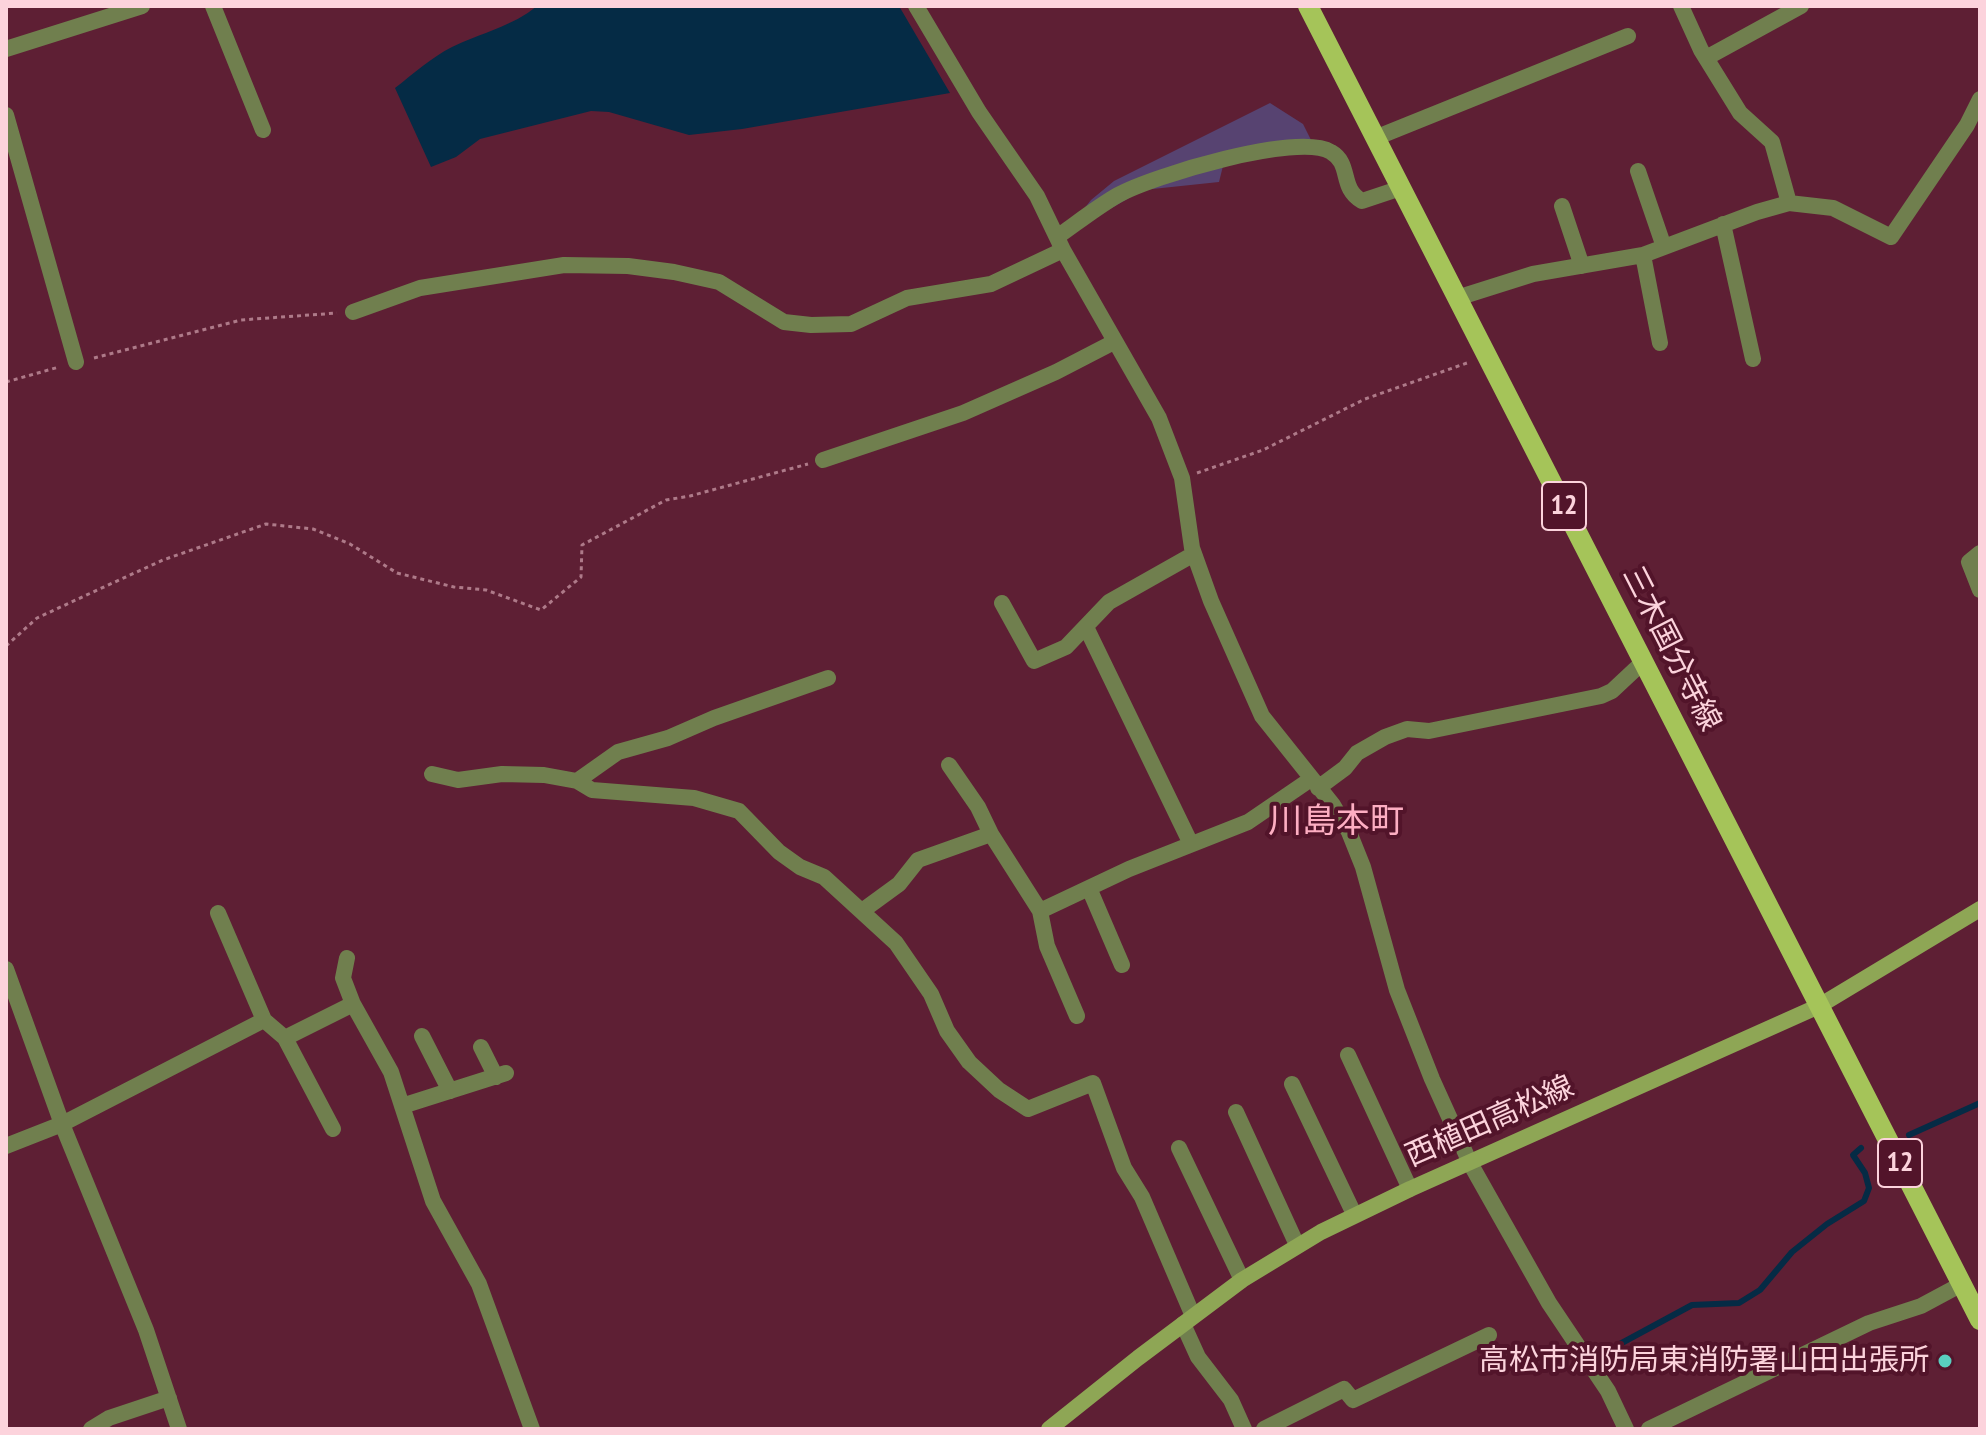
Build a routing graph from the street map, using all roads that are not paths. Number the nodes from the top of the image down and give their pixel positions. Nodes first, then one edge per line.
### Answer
1 (142, 6) edge
2 (213, 6) edge
3 (1308, 6) edge
4 (1681, 6) edge
5 (1801, 6) edge
6 (923, 9) edge
7 (1628, 36) dead end
8 (6, 49) edge
9 (1706, 58) junction
10 (1980, 99) edge
11 (6, 115) edge
12 (263, 130) dead end
13 (1375, 138) junction
14 (1638, 171) dead end
15 (1401, 188) junction
16 (1789, 203) junction
17 (1562, 206) dead end
18 (1723, 224) junction
19 (1060, 244) junction
20 (1664, 247) junction
21 (1643, 255) junction
22 (1582, 266) junction
23 (1457, 298) junction
24 (353, 312) road end
25 (1114, 342) junction
26 (1660, 343) dead end
27 (1753, 359) dead end
28 (76, 362) road end
29 (823, 460) road end
30 (1980, 553) edge
31 (1194, 554) junction
32 (1980, 590) edge
33 (1002, 603) dead end
34 (1086, 627) junction
35 (1643, 662) junction
36 (828, 678) dead end
37 (949, 765) dead end
38 (432, 774) dead end
39 (577, 781) junction
40 (1314, 784) junction
41 (991, 834) junction
42 (1191, 844) junction
43 (1089, 888) junction
44 (1980, 909) edge
45 (862, 911) junction
46 (1040, 911) junction
47 (218, 913) dead end
48 (347, 958) dead end
49 (1122, 965) dead end
50 (6, 969) edge
51 (353, 1004) junction
52 (1819, 1006) junction
53 (1077, 1016) dead end
54 (264, 1020) junction
55 (422, 1036) dead end
56 (285, 1038) junction
57 (481, 1047) dead end
58 (1348, 1055) dead end
59 (1292, 1084) dead end
60 (450, 1091) junction
61 (402, 1106) junction
62 (1236, 1112) dead end
63 (62, 1124) junction
64 (333, 1129) dead end
65 (6, 1146) edge
66 (1179, 1148) dead end
67 (1470, 1163) junction
68 (1410, 1189) junction
69 (1354, 1214) junction
70 (1297, 1245) junction
71 (1242, 1280) junction
72 (1962, 1284) junction
73 (1188, 1320) junction
74 (1980, 1320) edge
75 (1489, 1335) dead end
76 (169, 1398) junction
77 (91, 1429) edge
78 (179, 1429) edge
79 (532, 1429) edge
80 (1049, 1429) edge
81 (1244, 1429) edge
82 (1264, 1429) edge
83 (1626, 1429) edge
84 (1649, 1429) edge

1 - 8 street
2 - 12 street
3 - 13 main road, 三木国分寺線 / 12
4 - 9 street
5 - 9 street
6 - 19 street
7 - 13 street
9 - 16 street
10 - 16 street
11 - 28 street
13 - 15 main road, 三木国分寺線 / 12
14 - 20 street
15 - 19 street
15 - 23 main road, 三木国分寺線 / 12
16 - 18 street
17 - 22 street
18 - 20 street
18 - 27 street
19 - 24 street
19 - 25 street
20 - 21 street
21 - 22 street
21 - 26 street
22 - 23 street
23 - 35 main road, 三木国分寺線 / 12
25 - 29 street
25 - 31 street
30 - 32 street
31 - 34 street
31 - 40 street
33 - 34 street
34 - 42 street
35 - 40 street
35 - 52 main road, 三木国分寺線 / 12
36 - 39 street
37 - 41 street
38 - 39 street
39 - 45 street
40 - 42 street
40 - 67 street
41 - 45 street
41 - 46 street
42 - 43 street
43 - 46 street
43 - 49 street
44 - 52 main road, 西植田高松線
45 - 73 street
46 - 53 street
47 - 54 street
48 - 51 street
50 - 63 street
51 - 56 street
51 - 61 street
52 - 67 main road, 西植田高松線
52 - 72 main road, 三木国分寺線 / 12
54 - 56 street
54 - 63 street
55 - 60 street
56 - 64 street
57 - 60 street
58 - 68 street
59 - 69 street
60 - 61 street
61 - 79 street
62 - 70 street
63 - 65 street
63 - 76 street
66 - 71 street
67 - 68 main road, 西植田高松線
67 - 83 street
68 - 69 main road, 西植田高松線
69 - 70 main road, 西植田高松線
70 - 71 main road, 西植田高松線
71 - 73 main road, 西植田高松線
72 - 74 main road, 三木国分寺線 / 12
72 - 84 street
73 - 80 main road, 西植田高松線
73 - 81 street
75 - 82 street
76 - 77 street
76 - 78 street

